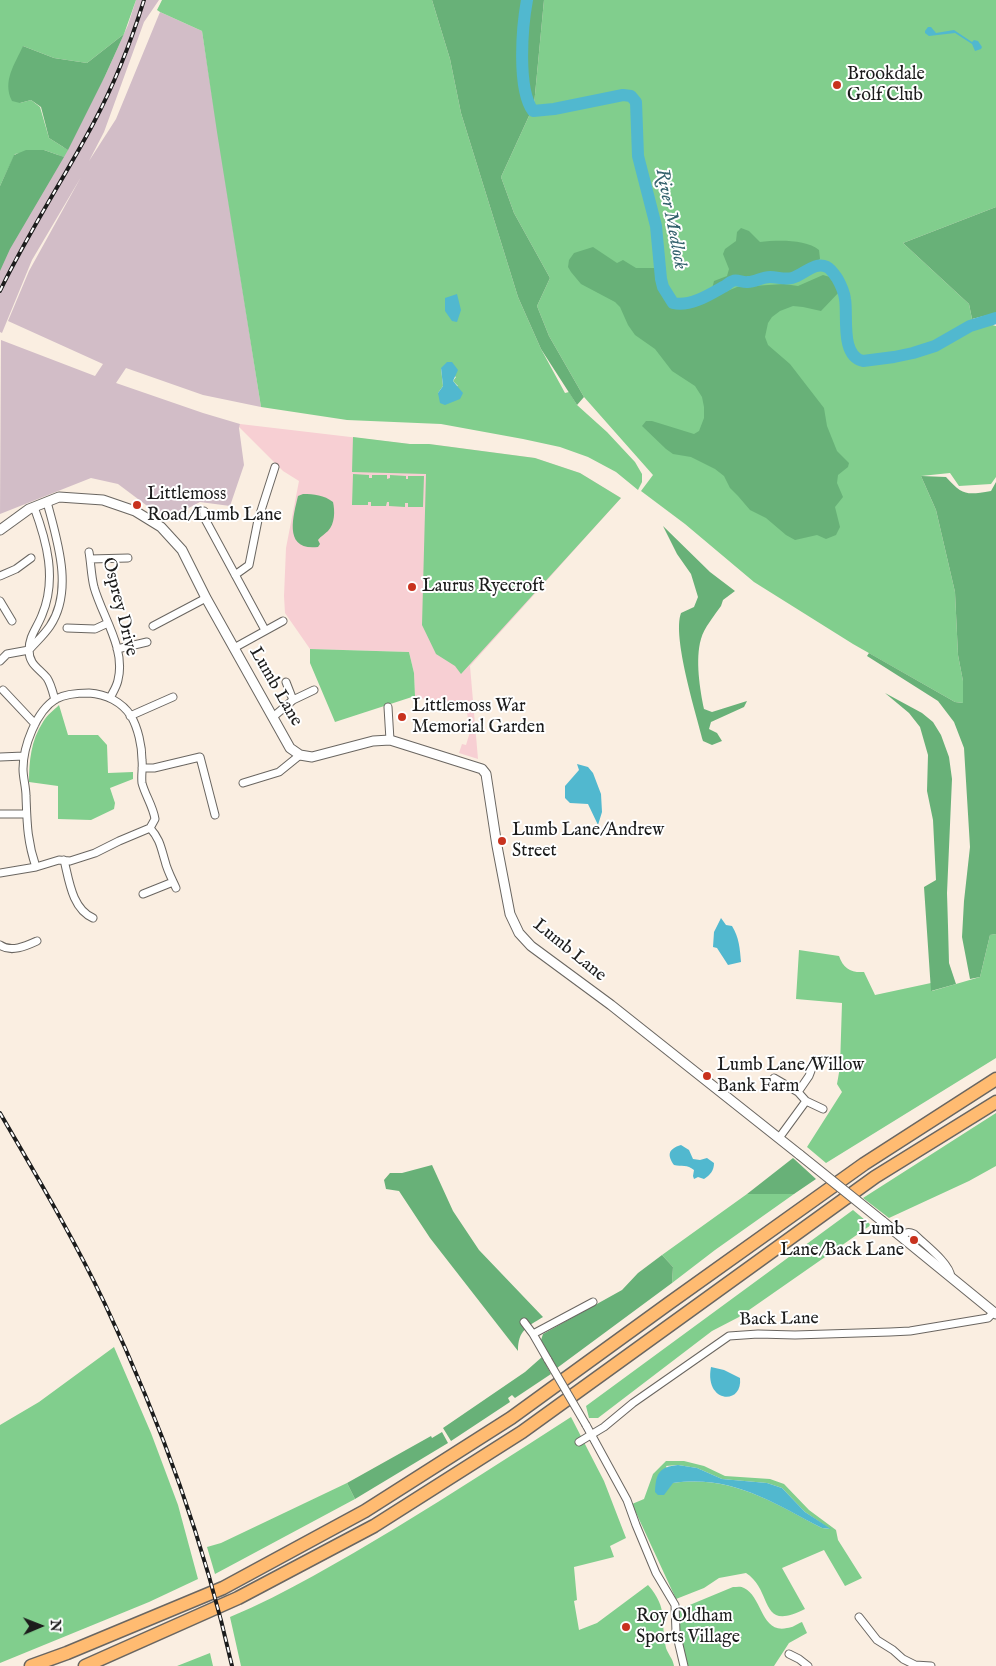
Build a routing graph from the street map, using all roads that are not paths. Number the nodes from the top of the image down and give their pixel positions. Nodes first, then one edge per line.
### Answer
1 (275, 467) dead end
2 (47, 502) junction
3 (34, 507) junction
4 (204, 511) dead end
5 (0, 530) edge
6 (31, 558) dead end
7 (128, 558) dead end
8 (235, 575) junction
9 (0, 576) edge
10 (206, 598) junction
11 (0, 601) edge
12 (12, 621) dead end
13 (283, 621) dead end
14 (108, 624) junction
15 (153, 626) dead end
16 (67, 628) dead end
17 (265, 630) junction
18 (147, 642) dead end
19 (234, 648) junction
20 (117, 649) junction
21 (29, 650) junction
22 (0, 661) edge
23 (286, 682) dead end
24 (3, 690) dead end
25 (314, 690) dead end
26 (173, 697) dead end
27 (110, 698) junction
28 (55, 700) junction
29 (293, 700) junction
30 (388, 707) dead end
31 (130, 716) junction
32 (273, 717) junction
33 (35, 724) junction
34 (390, 740) junction
35 (208, 754) dead end
36 (300, 755) junction
37 (24, 756) junction
38 (0, 757) edge
39 (200, 757) junction
40 (142, 768) junction
41 (243, 783) dead end
42 (0, 814) edge
43 (26, 814) junction
44 (215, 815) dead end
45 (150, 828) junction
46 (67, 861) junction
47 (36, 867) junction
48 (0, 873) edge
49 (143, 894) dead end
50 (93, 918) dead end
51 (37, 941) dead end
52 (0, 945) edge
53 (814, 1063) dead end
54 (774, 1078) dead end
55 (996, 1079) edge
56 (798, 1092) junction
57 (806, 1101) junction
58 (996, 1102) edge
59 (823, 1109) dead end
60 (781, 1135) junction
61 (593, 1302) dead end
62 (995, 1313) edge
63 (524, 1322) dead end
64 (533, 1334) junction
65 (592, 1435) junction
66 (579, 1442) dead end
67 (859, 1617) dead end
68 (789, 1654) dead end
69 (910, 1664) edge
70 (31, 1666) edge
71 (85, 1666) edge
72 (684, 1666) edge
73 (808, 1666) edge
74 (931, 1666) edge

1 - 8 street
2 - 3 street, Lumb Lane
2 - 10 street, Lumb Lane
2 - 21 street
3 - 5 street, Lumb Lane
3 - 21 street
4 - 8 street
6 - 9 street
7 - 14 street, Osprey Drive
8 - 17 street
10 - 15 street
10 - 19 street, Lumb Lane
11 - 12 street
13 - 17 street
14 - 16 street
14 - 20 street, Osprey Drive
17 - 19 street
18 - 20 street
19 - 32 street, Lumb Lane
20 - 27 street, Osprey Drive
21 - 22 street
21 - 28 street
23 - 29 street
24 - 33 street
25 - 29 street
26 - 31 street
27 - 28 street
27 - 31 street
28 - 33 street
29 - 32 street
30 - 34 street
31 - 40 street
32 - 36 street, Lumb Lane
33 - 37 street
34 - 36 street, Lumb Lane
34 - 60 street, Lumb Lane
35 - 39 street
36 - 41 street
37 - 38 street
37 - 43 street
39 - 40 street
39 - 44 street
40 - 45 street
42 - 43 street
43 - 47 street
45 - 46 street
45 - 49 street
46 - 47 street
46 - 50 street
47 - 48 street
51 - 52 street
53 - 56 street
54 - 56 street
55 - 70 highway
56 - 57 street
57 - 59 street
57 - 60 street
58 - 71 highway
60 - 62 street, Lumb Lane, bridge
61 - 64 street
62 - 65 street, Back Lane
63 - 64 street
64 - 65 street, bridge
65 - 66 street, Back Lane
65 - 72 street
67 - 69 street
68 - 73 street
69 - 74 street

